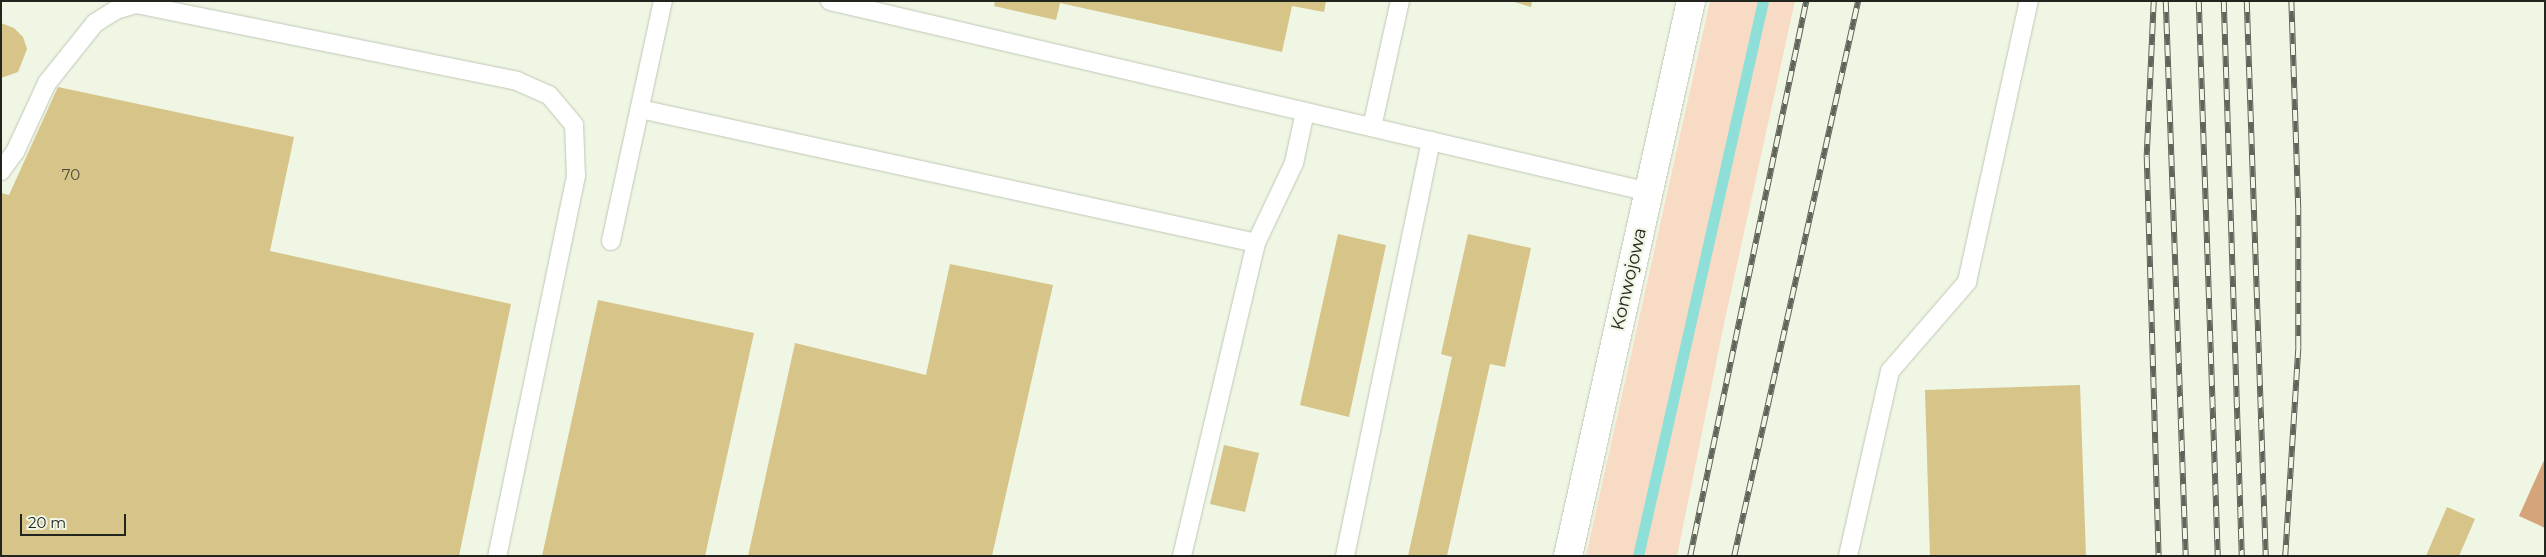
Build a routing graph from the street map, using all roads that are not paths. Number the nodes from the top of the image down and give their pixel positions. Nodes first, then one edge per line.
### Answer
1 (663, 1) edge
2 (830, 1) edge
3 (1400, 1) edge
4 (1691, 1) edge
5 (2029, 1) edge
6 (640, 108) junction
7 (1305, 112) junction
8 (1372, 127) junction
9 (1430, 142) junction
10 (1, 171) edge
11 (1648, 192) junction
12 (611, 241) dead end
13 (1256, 243) junction
14 (497, 556) edge
15 (1182, 556) edge
16 (1344, 556) edge
17 (1568, 556) edge
18 (1848, 556) edge

1 - 6 lane
2 - 7 lane
3 - 8 lane
4 - 11 street, Konwojowa
5 - 18 lane
6 - 12 lane
6 - 13 lane
7 - 8 lane
7 - 13 lane
8 - 9 lane
9 - 11 lane
9 - 16 lane
10 - 14 lane
11 - 17 street, Konwojowa
13 - 15 lane

